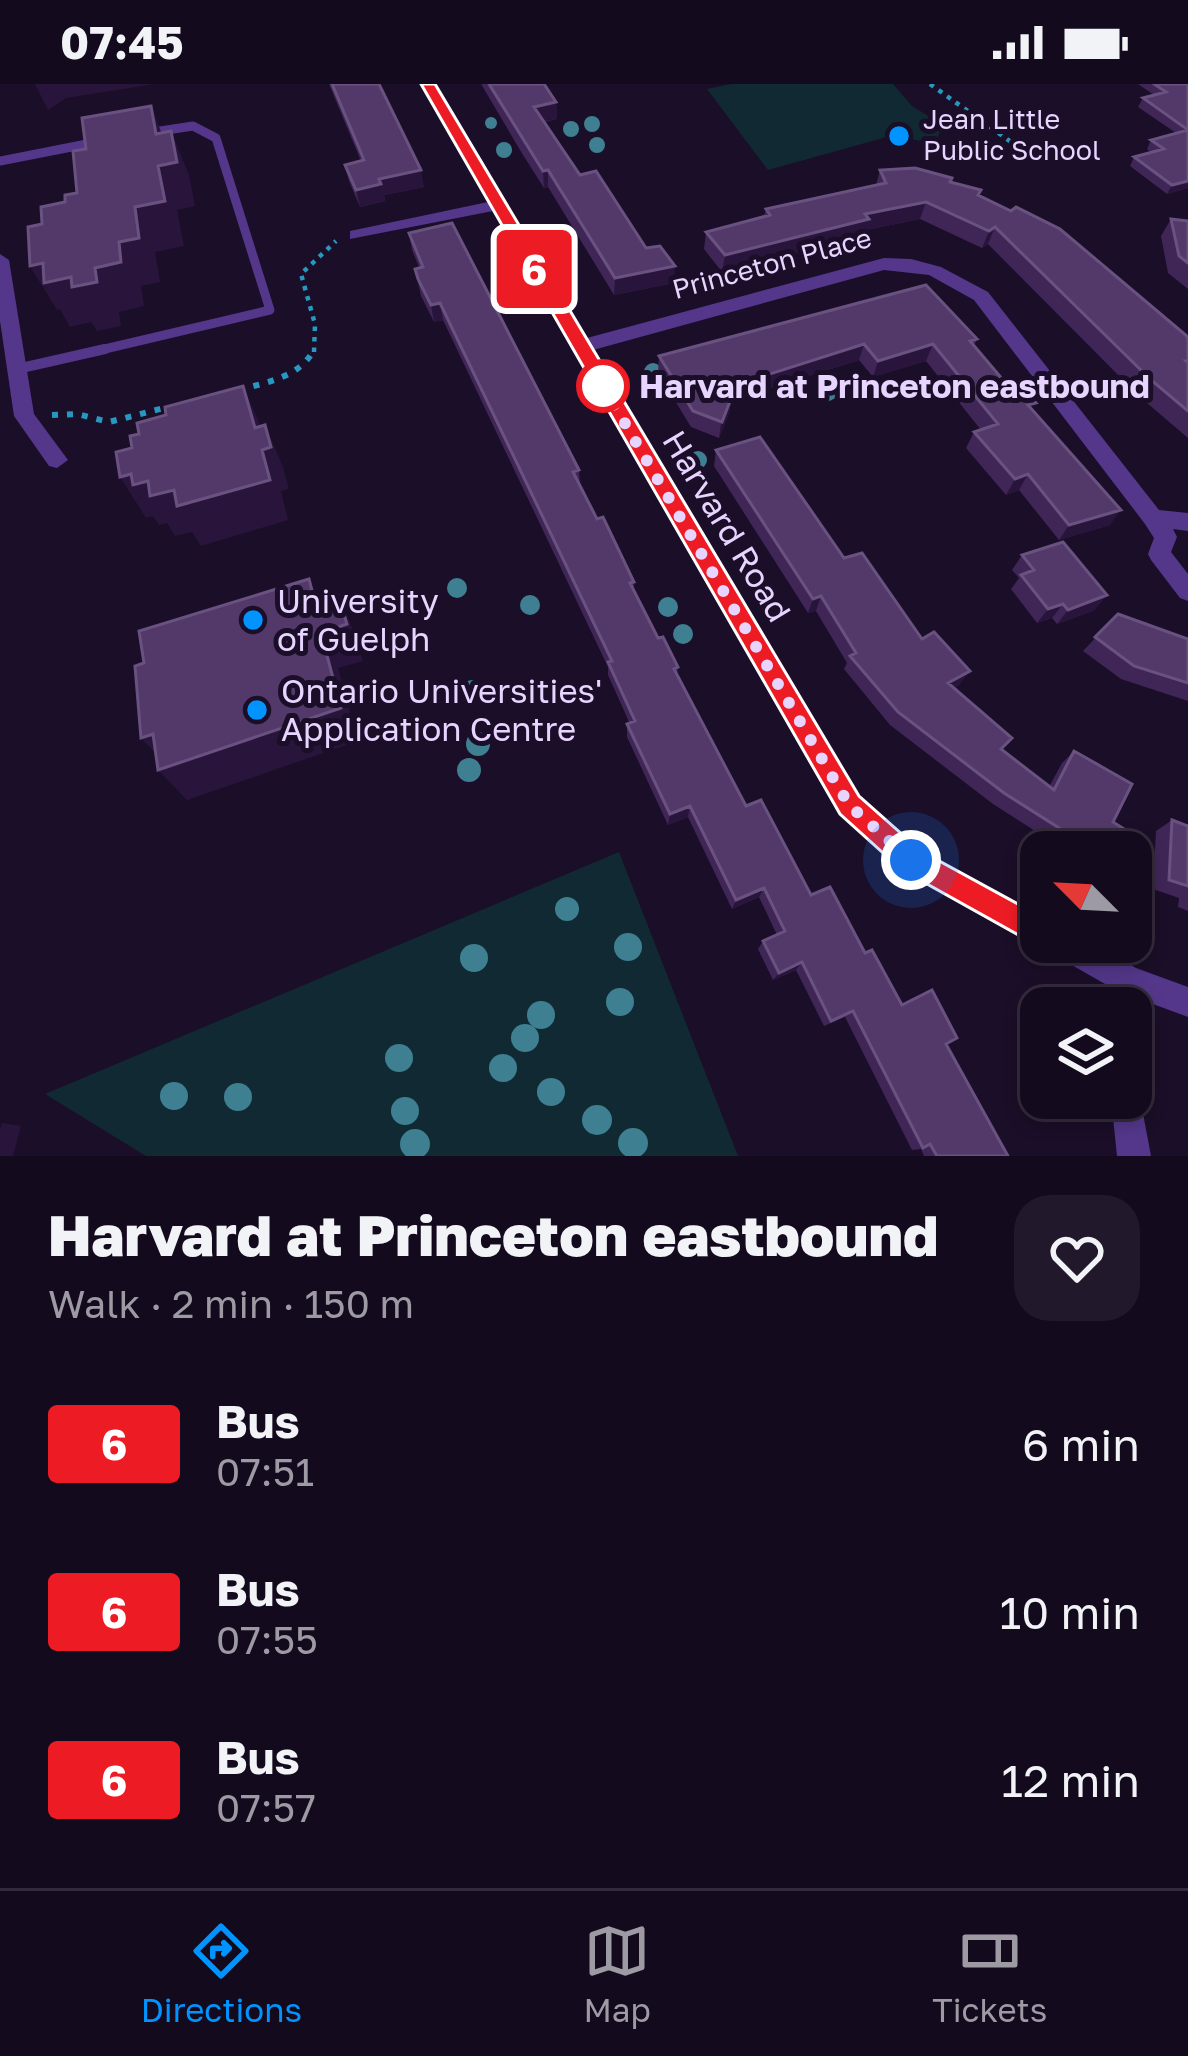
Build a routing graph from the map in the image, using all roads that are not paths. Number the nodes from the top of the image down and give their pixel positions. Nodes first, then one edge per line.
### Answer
1 (428, 84) edge
2 (126, 137) edge
3 (105, 141) edge
4 (0, 161) edge
5 (496, 205) junction
6 (347, 232) road end
7 (0, 260) edge
8 (579, 346) junction
9 (17, 369) junction
10 (57, 460) dead end
11 (1153, 518) junction
12 (1188, 522) edge
13 (1188, 592) edge
14 (1020, 920) edge
15 (1086, 963) edge
16 (1118, 987) edge
17 (1152, 997) edge
18 (1188, 1002) edge
19 (1130, 1119) edge
20 (1134, 1156) edge

1 - 5 street, Harvard Road
2 - 9 lane
3 - 4 lane
5 - 6 street
5 - 8 street, Harvard Road
7 - 9 street
8 - 11 street, Princeton Place
8 - 14 street, Harvard Road
9 - 10 street
11 - 12 street
11 - 13 street, Princeton Place
15 - 16 street
17 - 18 street
19 - 20 street

